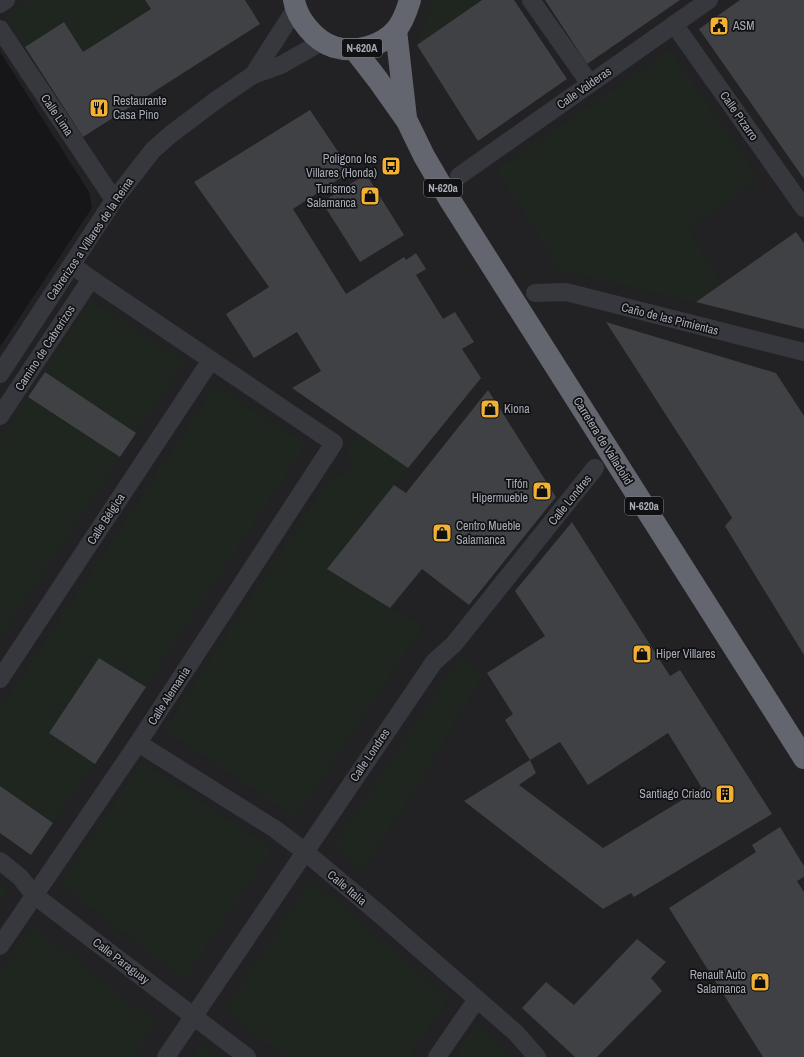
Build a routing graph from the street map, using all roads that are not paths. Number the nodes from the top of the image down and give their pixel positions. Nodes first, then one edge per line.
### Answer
1 (6, 0) edge
2 (410, 0) edge
3 (531, 0) edge
4 (709, 0) edge
5 (294, 3) edge
6 (0, 4) edge
7 (674, 24) junction
8 (0, 29) edge
9 (396, 30) junction
10 (323, 41) junction
11 (354, 49) junction
12 (253, 75) junction
13 (590, 84) junction
14 (407, 121) junction
15 (459, 176) dead end
16 (114, 200) junction
17 (804, 208) edge
18 (72, 265) junction
19 (91, 279) junction
20 (534, 293) dead end
21 (804, 352) edge
22 (211, 360) junction
23 (0, 374) edge
24 (0, 416) edge
25 (596, 468) dead end
26 (0, 679) edge
27 (138, 743) junction
28 (804, 758) edge
29 (304, 852) junction
30 (0, 861) edge
31 (34, 895) junction
32 (0, 946) edge
33 (477, 999) junction
34 (193, 1016) junction
35 (166, 1057) edge
36 (247, 1057) edge
37 (437, 1057) edge
38 (537, 1057) edge

1 - 6 street
2 - 9 highway, N-620A
3 - 13 street
4 - 7 street, Calle Valderas
5 - 10 highway, N-620A
5 - 12 street, Cabrerizos a Villares de la Reina
7 - 13 street, Calle Valderas
7 - 17 street, Calle Pizarro
8 - 16 street, Calle Lima
9 - 11 highway, N-620A
9 - 14 highway, Carretera de Valladolid / N-620a
10 - 11 highway, N-620A
10 - 12 street, Cabrerizos a Villares de la Reina
11 - 14 highway, Carretera de Valladolid / N-620a
12 - 16 street, Cabrerizos a Villares de la Reina
13 - 15 street, Calle Valderas
14 - 28 highway, Carretera de Valladolid / N-620a
16 - 18 street, Cabrerizos a Villares de la Reina
18 - 19 street
18 - 23 street, Cabrerizos a Villares de la Reina
19 - 22 street
19 - 24 street, Camino de Cabrerizos
20 - 21 street, Caño de las Pimientas
22 - 26 street, Calle Bélgica
22 - 27 street, Calle Alemania
25 - 29 street, Calle Londres
27 - 29 street, Calle Italia
27 - 31 street, Calle Alemania
29 - 33 street, Calle Italia
29 - 34 street, Calle Londres
30 - 31 street, Calle Paraguay
31 - 32 street, Calle Alemania
31 - 34 street, Calle Paraguay
33 - 37 street
33 - 38 street, Calle Italia
34 - 35 street, Calle Londres
34 - 36 street, Calle Paraguay

